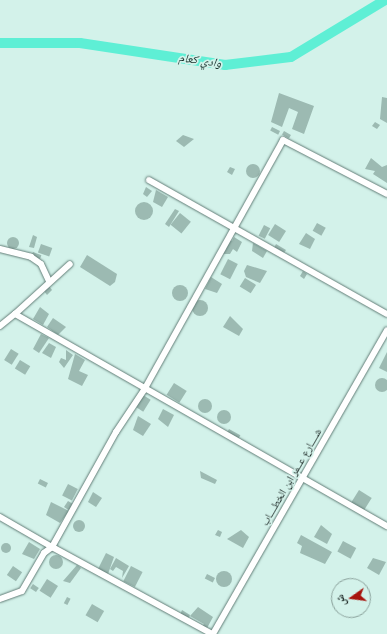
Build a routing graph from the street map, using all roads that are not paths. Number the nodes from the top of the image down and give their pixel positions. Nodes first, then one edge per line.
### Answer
1 (149, 180) dead end
2 (387, 194) edge
3 (233, 230) junction
4 (0, 249) edge
5 (70, 264) dead end
6 (49, 281) junction
7 (15, 314) junction
8 (387, 314) edge
9 (0, 326) edge
10 (387, 330) edge
11 (144, 390) junction
12 (301, 478) junction
13 (0, 517) edge
14 (387, 526) edge
15 (52, 547) junction
16 (0, 599) edge
17 (212, 634) edge

1 - 3 street
2 - 3 street
3 - 8 street
3 - 11 street
4 - 6 street
5 - 6 street
6 - 7 street
7 - 9 street
7 - 11 street
10 - 12 street, شــــارع عــمر ابن الخطــــاب
11 - 12 street
11 - 15 street
12 - 14 street
12 - 17 street, شــــارع عــمر ابن الخطــــاب
13 - 15 street
15 - 16 street
15 - 17 street

